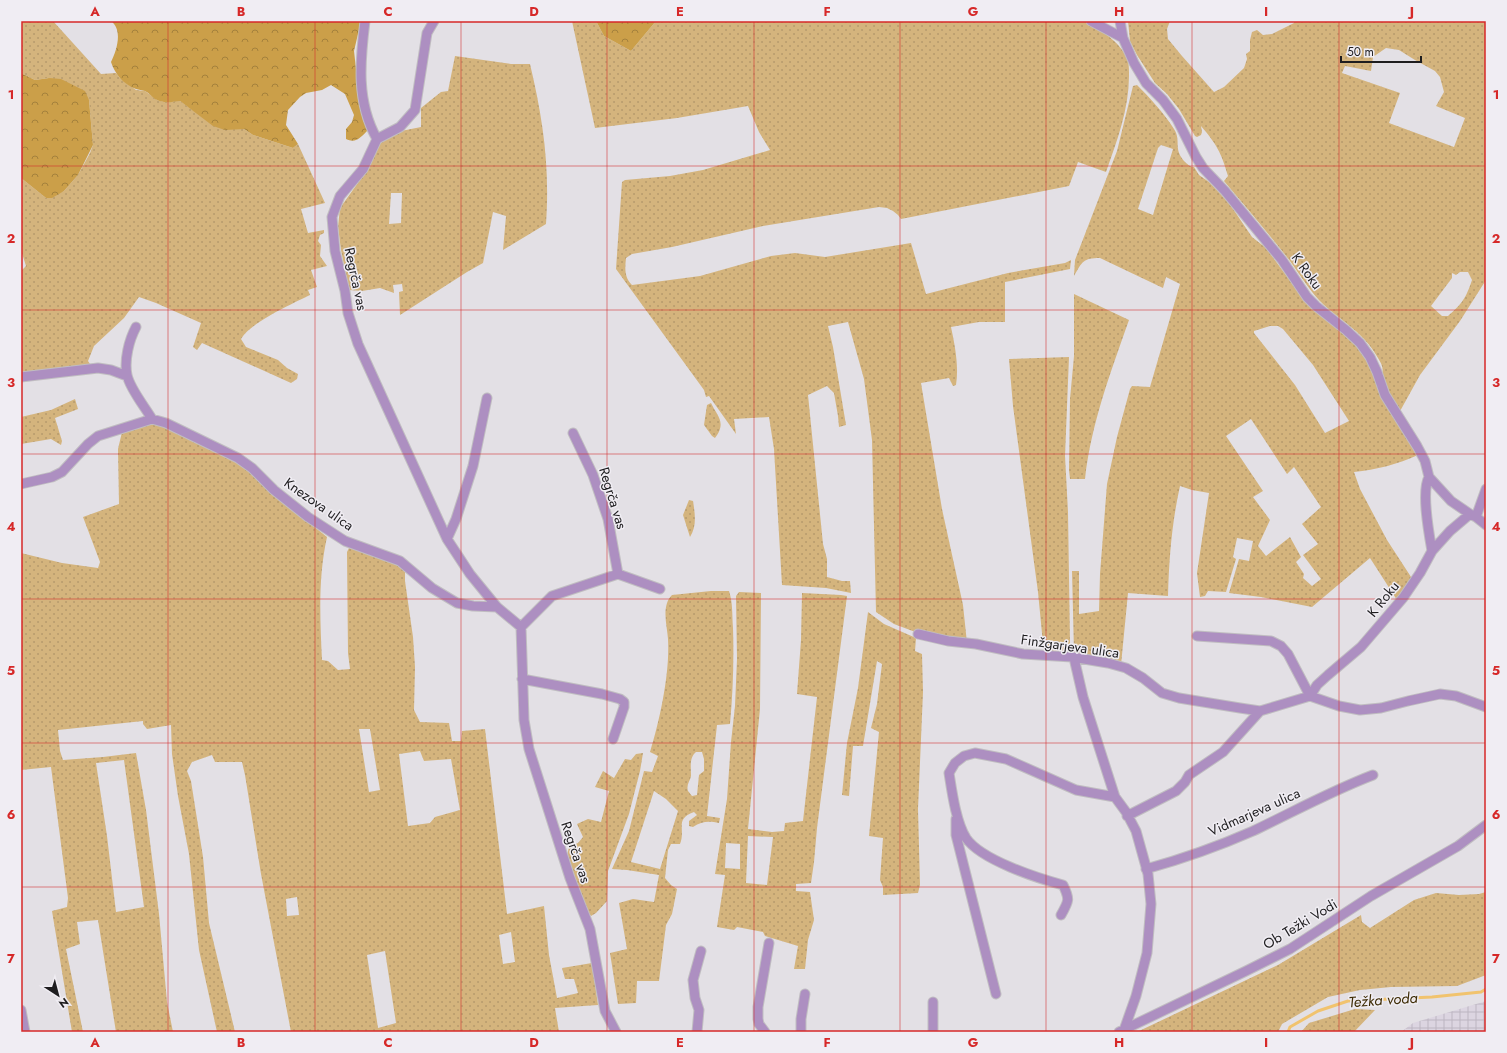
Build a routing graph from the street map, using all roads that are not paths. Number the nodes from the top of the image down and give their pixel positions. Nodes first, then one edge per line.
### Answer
1 (365, 21) edge
2 (434, 21) edge
3 (1092, 21) edge
4 (1120, 21) edge
5 (1123, 38) junction
6 (377, 139) junction
7 (136, 327) dead end
8 (127, 376) junction
9 (21, 377) edge
10 (487, 398) dead end
11 (152, 418) junction
12 (573, 433) dead end
13 (1430, 477) junction
14 (21, 484) edge
15 (1486, 489) edge
16 (1473, 516) junction
17 (1486, 525) edge
18 (447, 539) junction
19 (1432, 551) junction
20 (618, 574) junction
21 (660, 589) dead end
22 (497, 606) junction
23 (521, 627) junction
24 (918, 634) dead end
25 (1197, 636) dead end
26 (1074, 658) junction
27 (522, 679) junction
28 (1310, 696) junction
29 (1486, 706) edge
30 (1260, 711) junction
31 (613, 739) dead end
32 (1373, 775) dead end
33 (1115, 797) junction
34 (956, 814) junction
35 (1127, 816) junction
36 (1486, 825) edge
37 (1146, 869) junction
38 (1062, 915) dead end
39 (769, 943) dead end
40 (701, 951) dead end
41 (805, 994) dead end
42 (996, 994) dead end
43 (933, 1002) dead end
44 (21, 1010) edge
45 (1121, 1031) edge
46 (25, 1032) edge
47 (616, 1032) edge
48 (697, 1032) edge
49 (765, 1032) edge
50 (801, 1032) edge
51 (933, 1032) edge

1 - 6 street
2 - 6 street
3 - 5 street
4 - 5 street, K Roku
5 - 13 street, K Roku
6 - 18 street, Regrča vas
7 - 8 street
8 - 9 street
8 - 11 street
10 - 18 street
11 - 14 street
11 - 22 street, Knezova ulica
12 - 20 street, Regrča vas
13 - 16 street, K Roku
13 - 19 street
15 - 16 street, K Roku
16 - 17 street, K Roku
16 - 19 street, K Roku
18 - 22 street, Regrča vas
19 - 28 street, K Roku
20 - 21 street
20 - 23 street
22 - 23 street, Regrča vas
23 - 27 street, Regrča vas
24 - 26 street, Finžgarjeva ulica
25 - 28 street
26 - 30 street, Finžgarjeva ulica
26 - 33 street
27 - 31 street
27 - 47 street, Regrča vas
28 - 29 street
28 - 30 street, Finžgarjeva ulica
30 - 35 street
32 - 37 street, Vidmarjeva ulica
33 - 34 street
33 - 35 street
34 - 38 street
34 - 42 street
35 - 37 street
36 - 45 street, Ob Težki Vodi
37 - 45 street
39 - 49 street
40 - 48 street
41 - 50 street
43 - 51 street
44 - 46 street

